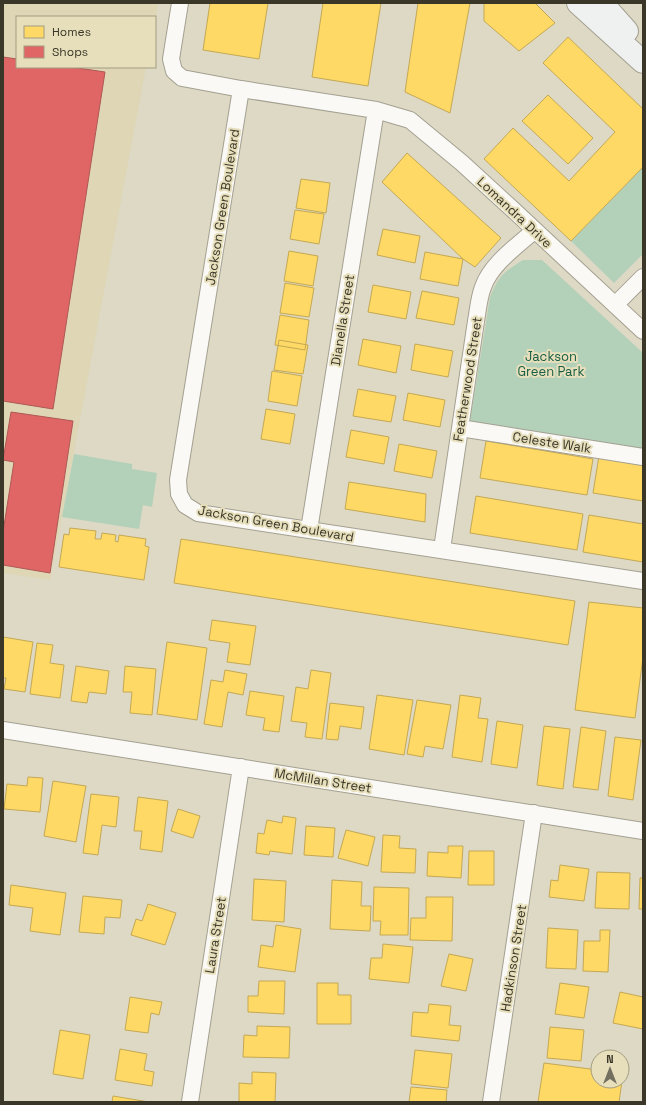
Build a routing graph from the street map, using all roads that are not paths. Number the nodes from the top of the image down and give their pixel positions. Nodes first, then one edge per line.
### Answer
1 (180, 3) edge
2 (579, 3) edge
3 (602, 3) edge
4 (643, 49) edge
5 (643, 62) edge
6 (241, 88) junction
7 (376, 110) junction
8 (535, 230) junction
9 (643, 277) edge
10 (615, 305) junction
11 (643, 331) edge
12 (460, 428) junction
13 (643, 457) edge
14 (309, 530) junction
15 (442, 549) junction
16 (643, 581) edge
17 (3, 730) edge
18 (241, 767) junction
19 (534, 813) junction
20 (643, 831) edge
21 (190, 1102) edge
22 (491, 1102) edge

1 - 6 street, Lomandra Drive
2 - 5 main road
3 - 4 main road
6 - 7 street, Lomandra Drive
6 - 14 street, Jackson Green Boulevard
7 - 8 street, Lomandra Drive
7 - 14 street, Dianella Street
8 - 10 street, Lomandra Drive
8 - 12 street, Featherwood Street
9 - 10 street
10 - 11 street, Lomandra Drive
12 - 13 street, Celeste Walk
12 - 15 street, Featherwood Street
14 - 15 street, Jackson Green Boulevard
15 - 16 street, Jackson Green Boulevard
17 - 18 street, McMillan Street
18 - 19 street, McMillan Street
18 - 21 street, Laura Street
19 - 20 street, McMillan Street
19 - 22 street, Hadkinson Street

